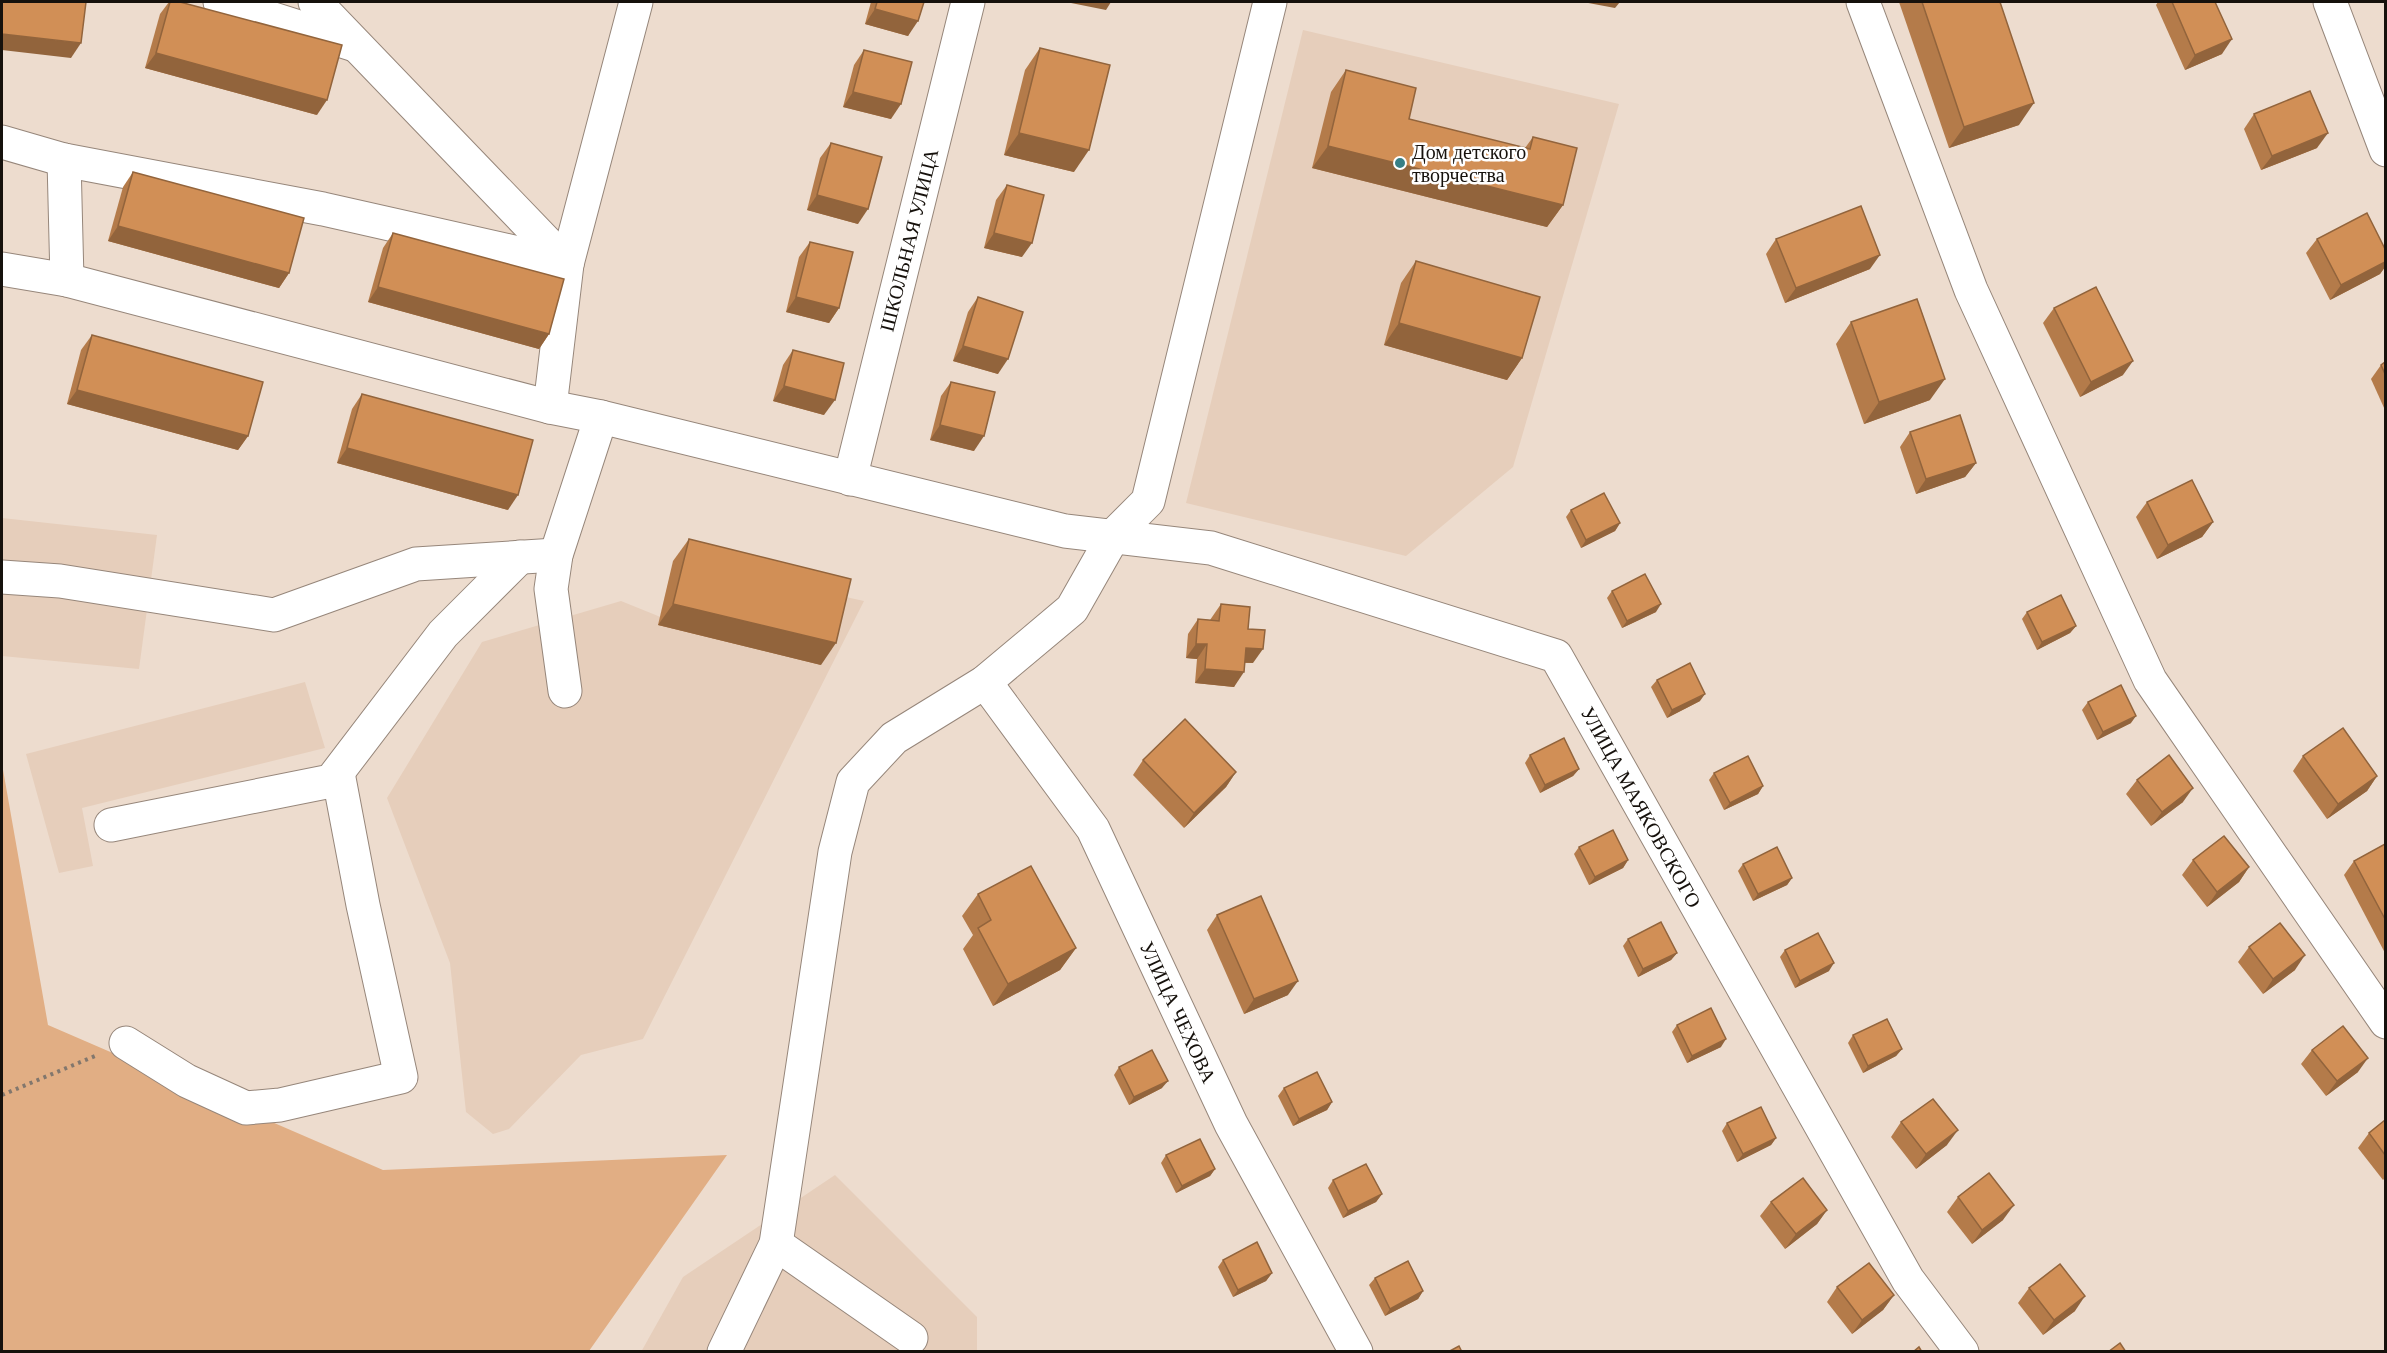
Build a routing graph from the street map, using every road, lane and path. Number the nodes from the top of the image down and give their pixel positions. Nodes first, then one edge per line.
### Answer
1 (220, 2) edge
2 (315, 2) edge
3 (636, 2) edge
4 (968, 2) edge
5 (1270, 2) edge
6 (1863, 2) edge
7 (2330, 2) edge
8 (359, 46) junction
9 (2, 142) edge
10 (2385, 150) edge
11 (64, 160) junction
12 (567, 264) junction
13 (2, 268) edge
14 (67, 280) junction
15 (550, 407) junction
16 (601, 417) junction
17 (850, 479) junction
18 (1114, 535) junction
19 (555, 555) junction
20 (520, 557) junction
21 (2, 577) edge
22 (985, 682) junction
23 (565, 691) dead end
24 (338, 773) junction
25 (111, 825) dead end
26 (2385, 1022) edge
27 (126, 1043) joint
28 (2, 1095) edge
29 (776, 1244) junction
30 (911, 1338) dead end
31 (736, 1346) edge
32 (1356, 1352) edge
33 (1962, 1352) edge

1 - 8 street
2 - 8 street
3 - 12 street
4 - 17 street, ШКОЛЬНАЯ УЛИЦА
5 - 18 street
6 - 26 street
7 - 10 street
8 - 12 street
9 - 11 street
11 - 12 street
11 - 14 street
12 - 15 street
13 - 14 street, УЛИЦА МАЯКОВСКОГО
14 - 15 street, УЛИЦА МАЯКОВСКОГО
15 - 16 street, УЛИЦА МАЯКОВСКОГО
16 - 17 street, УЛИЦА МАЯКОВСКОГО
16 - 19 street
17 - 18 street, УЛИЦА МАЯКОВСКОГО
18 - 22 street
18 - 33 street, УЛИЦА МАЯКОВСКОГО
19 - 20 street
19 - 23 street
20 - 21 street
20 - 24 street
22 - 29 street
22 - 32 street, УЛИЦА ЧЕХОВА
24 - 25 street
24 - 27 street
27 - 28 path
29 - 30 street
29 - 31 street

